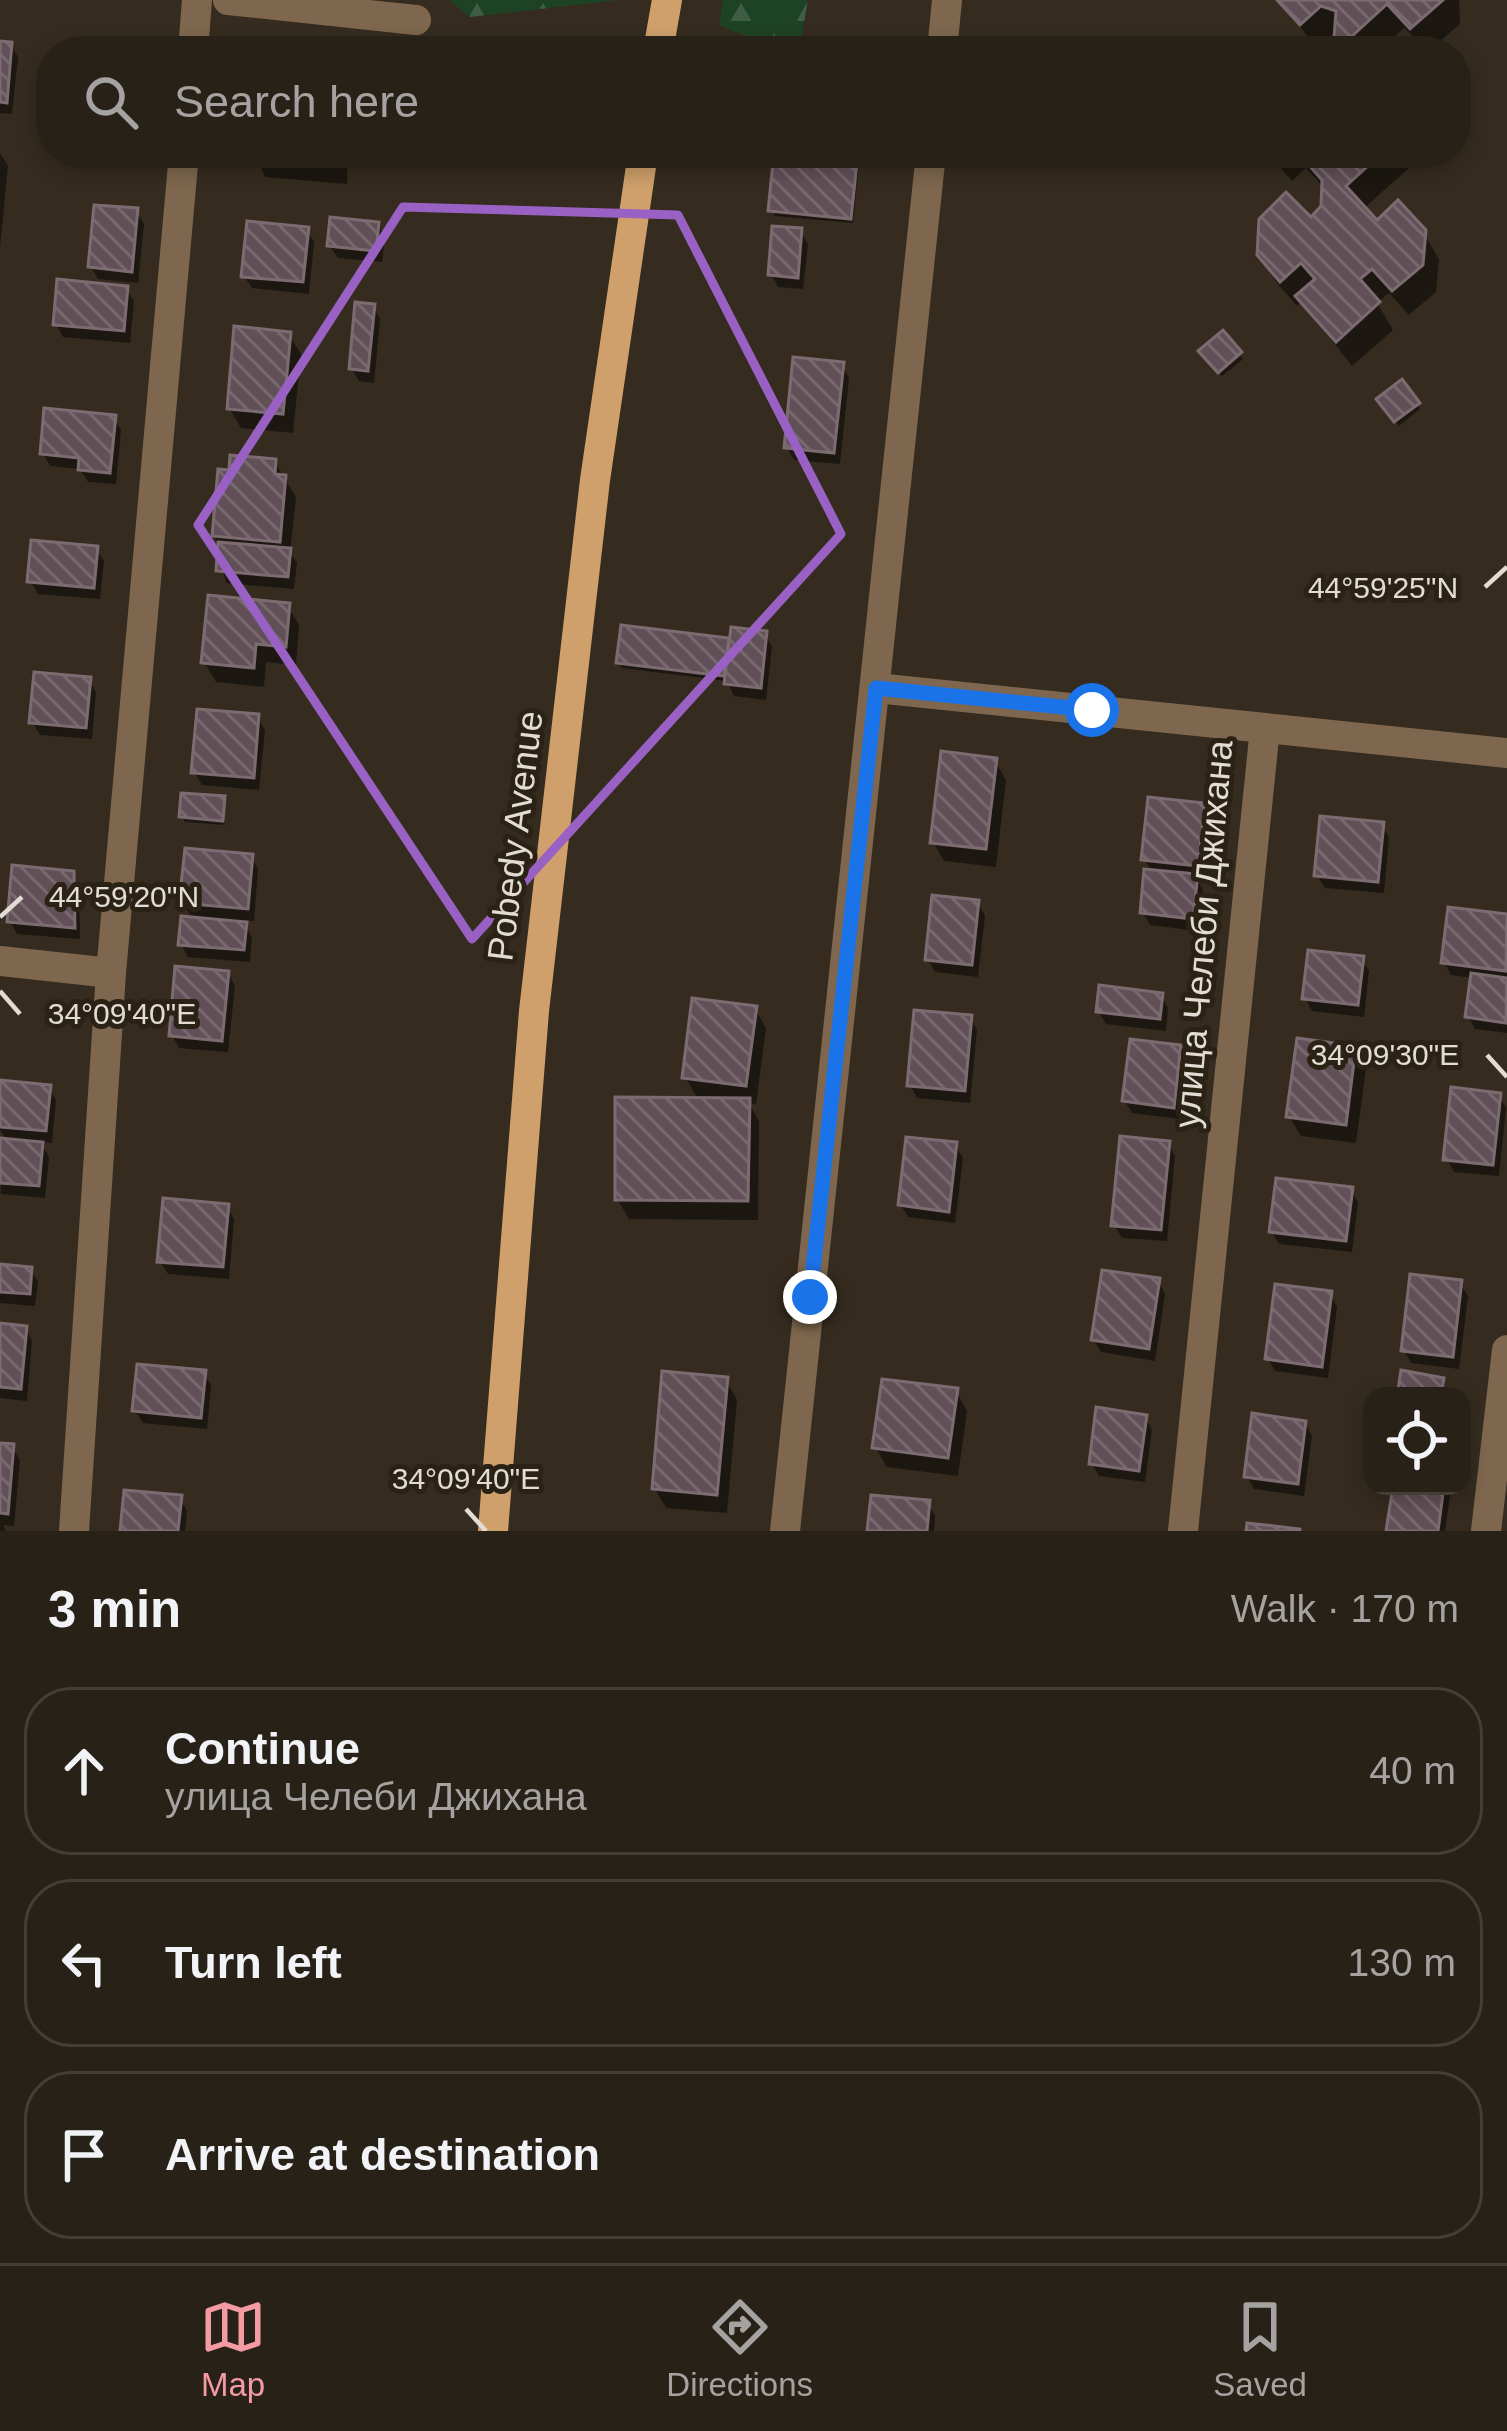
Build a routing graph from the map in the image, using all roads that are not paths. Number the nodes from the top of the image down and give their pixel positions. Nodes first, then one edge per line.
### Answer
1 (197, 0) edge
2 (228, 0) edge
3 (667, 0) edge
4 (947, 0) edge
5 (416, 20) dead end
6 (194, 36) edge
7 (661, 36) edge
8 (943, 36) edge
9 (183, 168) edge
10 (642, 168) edge
11 (930, 168) edge
12 (876, 688) junction
13 (1265, 728) junction
14 (1507, 753) edge
15 (0, 961) edge
16 (111, 973) junction
17 (1507, 1350) edge
18 (74, 1531) edge
19 (493, 1531) edge
20 (785, 1531) edge
21 (1183, 1531) edge
22 (1486, 1531) edge

1 - 6 street
2 - 5 street
3 - 7 main road
4 - 8 street
9 - 16 street
10 - 19 main road, Pobedy Avenue
11 - 12 street
12 - 13 street, улица Челеби Джихана
12 - 20 street
13 - 14 street
13 - 21 street, улица Челеби Джихана
15 - 16 street
16 - 18 street
17 - 22 street

